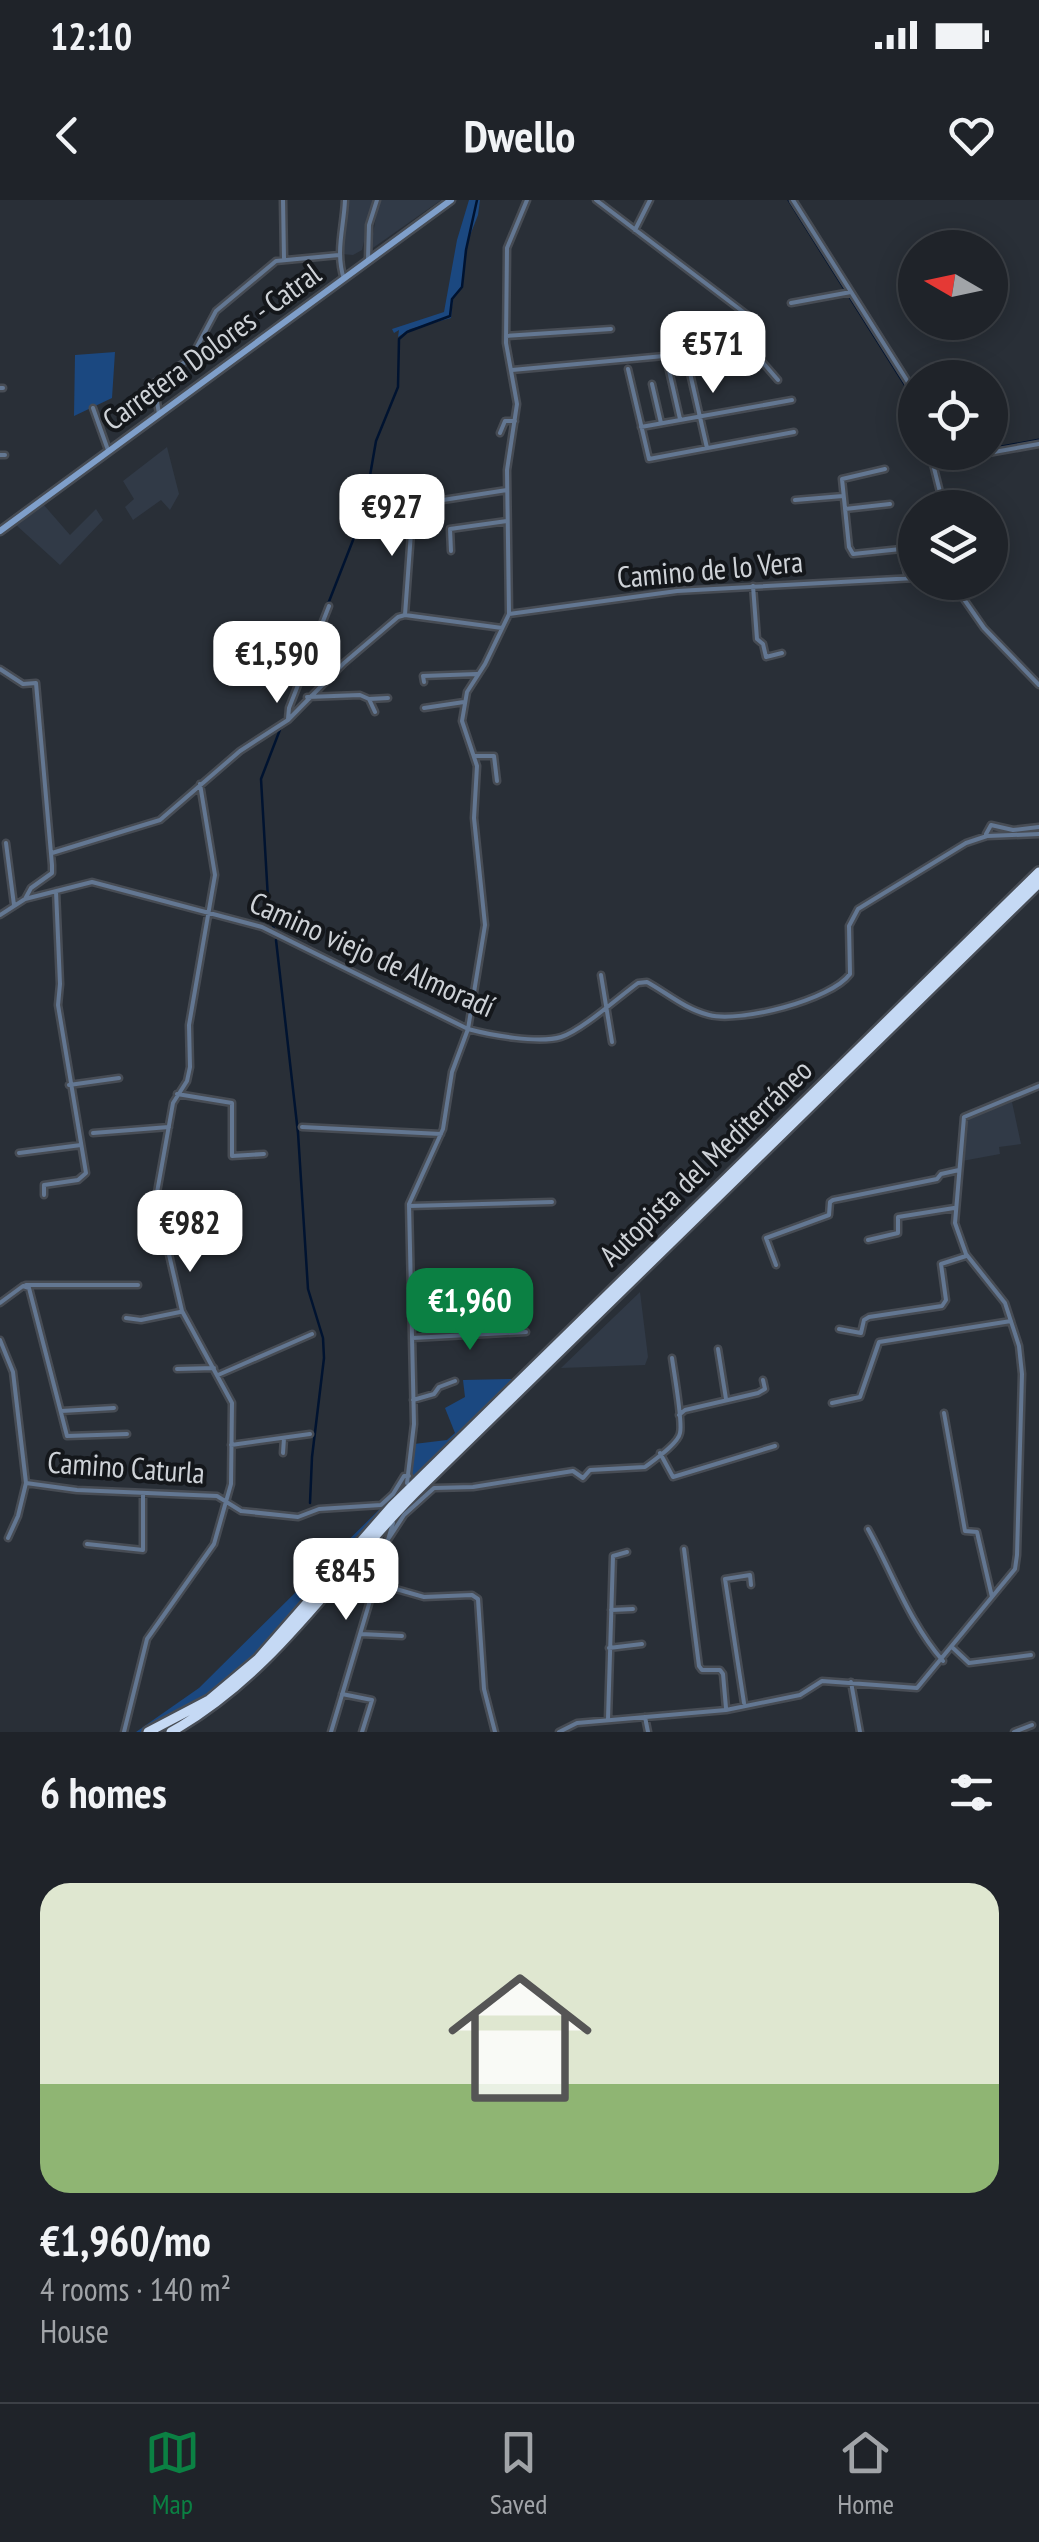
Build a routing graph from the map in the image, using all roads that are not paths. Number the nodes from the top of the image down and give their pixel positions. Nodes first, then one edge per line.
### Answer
1 (283, 200) edge
2 (346, 200) edge
3 (376, 200) edge
4 (451, 200) edge
5 (527, 200) edge
6 (596, 200) edge
7 (650, 200) edge
8 (793, 200) edge
9 (635, 230) junction
10 (339, 256) junction
11 (284, 258) junction
12 (368, 260) junction
13 (344, 279) junction
14 (849, 293) junction
15 (790, 302) dead end
16 (611, 330) dead end
17 (506, 336) junction
18 (739, 336) junction
19 (684, 351) junction
20 (668, 366) dead end
21 (898, 367) edge
22 (628, 368) dead end
23 (512, 370) junction
24 (778, 380) dead end
25 (652, 384) dead end
26 (792, 400) dead end
27 (93, 408) dead end
28 (159, 414) junction
29 (699, 416) junction
30 (680, 419) junction
31 (514, 421) junction
32 (661, 423) junction
33 (640, 427) junction
34 (500, 432) dead end
35 (794, 432) dead end
36 (1039, 444) edge
37 (707, 448) junction
38 (1008, 450) edge
39 (108, 451) junction
40 (885, 469) dead end
41 (508, 490) junction
42 (844, 496) junction
43 (442, 500) dead end
44 (795, 500) dead end
45 (890, 504) dead end
46 (413, 505) dead end
47 (845, 509) junction
48 (508, 521) junction
49 (0, 531) edge
50 (898, 549) edge
51 (451, 551) dead end
52 (898, 579) edge
53 (753, 586) junction
54 (965, 600) edge
55 (329, 606) dead end
56 (509, 614) junction
57 (405, 615) junction
58 (502, 628) junction
59 (782, 653) dead end
60 (0, 668) edge
61 (479, 674) junction
62 (424, 682) dead end
63 (1039, 685) edge
64 (308, 697) junction
65 (388, 698) dead end
66 (369, 699) junction
67 (465, 702) junction
68 (424, 708) dead end
69 (375, 712) dead end
70 (288, 720) junction
71 (475, 756) junction
72 (497, 781) dead end
73 (200, 784) junction
74 (1039, 830) edge
75 (987, 836) junction
76 (6, 843) dead end
77 (52, 853) junction
78 (1039, 872) edge
79 (1039, 883) edge
80 (56, 891) junction
81 (25, 899) junction
82 (14, 905) junction
83 (209, 911) junction
84 (0, 915) edge
85 (602, 975) dead end
86 (606, 1006) junction
87 (468, 1028) junction
88 (612, 1042) dead end
89 (118, 1078) dead end
90 (69, 1085) junction
91 (1039, 1086) edge
92 (178, 1094) junction
93 (169, 1127) junction
94 (302, 1127) dead end
95 (93, 1133) dead end
96 (441, 1134) junction
97 (81, 1145) junction
98 (19, 1154) dead end
99 (264, 1154) dead end
100 (959, 1170) junction
101 (44, 1195) dead end
102 (552, 1202) dead end
103 (410, 1206) junction
104 (954, 1208) junction
105 (868, 1240) dead end
106 (968, 1255) junction
107 (776, 1266) dead end
108 (26, 1285) junction
109 (138, 1285) dead end
110 (0, 1303) edge
111 (182, 1311) junction
112 (126, 1318) dead end
113 (1011, 1321) junction
114 (840, 1328) dead end
115 (526, 1332) dead end
116 (312, 1334) dead end
117 (412, 1338) junction
118 (0, 1340) edge
119 (718, 1350) dead end
120 (672, 1358) dead end
121 (214, 1368) junction
122 (177, 1369) dead end
123 (218, 1375) junction
124 (762, 1380) dead end
125 (455, 1381) dead end
126 (413, 1400) junction
127 (726, 1400) junction
128 (832, 1402) dead end
129 (114, 1408) dead end
130 (61, 1411) junction
131 (944, 1413) dead end
132 (678, 1416) junction
133 (127, 1434) dead end
134 (310, 1434) dead end
135 (284, 1438) junction
136 (231, 1444) junction
137 (776, 1446) dead end
138 (283, 1453) dead end
139 (660, 1453) junction
140 (409, 1476) junction
141 (26, 1483) junction
142 (407, 1483) dead end
143 (143, 1493) junction
144 (226, 1502) junction
145 (392, 1523) dead end
146 (868, 1529) dead end
147 (8, 1538) dead end
148 (389, 1538) junction
149 (87, 1544) dead end
150 (684, 1549) dead end
151 (626, 1552) dead end
152 (376, 1583) junction
153 (751, 1585) dead end
154 (993, 1598) junction
155 (633, 1609) dead end
156 (611, 1610) junction
157 (360, 1634) junction
158 (402, 1636) dead end
159 (642, 1644) dead end
160 (609, 1648) junction
161 (953, 1648) junction
162 (1031, 1655) dead end
163 (943, 1661) junction
164 (851, 1682) junction
165 (342, 1694) junction
166 (744, 1705) junction
167 (726, 1710) junction
168 (645, 1716) junction
169 (608, 1719) junction
170 (595, 1720) junction
171 (1032, 1725) dead end
172 (124, 1732) edge
173 (148, 1732) edge
174 (171, 1732) edge
175 (331, 1732) edge
176 (362, 1732) edge
177 (496, 1732) edge
178 (559, 1732) edge
179 (598, 1732) edge
180 (648, 1732) edge
181 (860, 1732) edge
182 (1014, 1732) edge

1 - 11 street
2 - 10 street
3 - 12 street
4 - 12 street, Carretera Dolores - Catral
5 - 17 street
6 - 9 street
7 - 9 street
8 - 14 street
9 - 18 street
10 - 11 street
10 - 13 street
11 - 28 street
12 - 13 street, Carretera Dolores - Catral
13 - 28 street, Carretera Dolores - Catral
14 - 15 street
14 - 21 street
16 - 17 street
17 - 23 street
18 - 19 street
18 - 24 street
19 - 23 street
19 - 29 street
20 - 30 street
22 - 33 street
23 - 31 street
25 - 32 street
26 - 29 street
27 - 39 street
28 - 39 street, Carretera Dolores - Catral
29 - 30 street
29 - 37 street
30 - 32 street
31 - 34 street
31 - 41 street
32 - 33 street
33 - 37 street
35 - 37 street
36 - 38 street
39 - 49 street, Carretera Dolores - Catral
40 - 42 street
41 - 43 street
41 - 48 street
42 - 44 street
42 - 47 street
45 - 47 street
46 - 57 street
47 - 50 street
48 - 51 street
48 - 56 street
52 - 53 street, Camino de lo Vera
53 - 56 street, Camino de lo Vera
53 - 59 street
54 - 63 street
55 - 70 street
56 - 58 street
57 - 58 street
57 - 64 street
58 - 61 street
60 - 77 street
61 - 62 street
61 - 67 street
64 - 66 street
64 - 70 street
65 - 66 street
66 - 69 street
67 - 68 street
67 - 71 street
70 - 73 street
71 - 72 street
71 - 87 street
73 - 77 street
73 - 83 street
74 - 75 street, Camino viejo de Almoradí
74 - 75 street
75 - 86 street, Camino viejo de Almoradí
76 - 82 street
77 - 81 street
78 - 173 highway, Autopista del Mediterráneo
79 - 174 highway, Autopista del Mediterráneo
80 - 81 street, Camino viejo de Almoradí
80 - 83 street, Camino viejo de Almoradí
80 - 90 street
81 - 82 street, Camino viejo de Almoradí
82 - 84 street, Camino viejo de Almoradí
83 - 87 street, Camino viejo de Almoradí
83 - 92 street
85 - 86 street
86 - 87 street, Camino viejo de Almoradí
86 - 88 street
87 - 96 street
89 - 90 street
90 - 97 street
91 - 100 street
92 - 93 street
92 - 99 street
93 - 95 street
93 - 111 street
94 - 96 street
96 - 103 street
97 - 98 street
97 - 101 street
100 - 104 street
100 - 107 street
102 - 103 street
103 - 117 street
104 - 105 street
104 - 106 street
106 - 113 street
106 - 114 street
108 - 109 street
108 - 110 street
108 - 130 street
111 - 112 street
111 - 121 street
113 - 128 street
113 - 154 street
115 - 117 street
116 - 123 street
117 - 126 street
118 - 141 street, Camino Caturla
119 - 127 street
120 - 132 street
121 - 122 street
121 - 123 street
123 - 136 street
124 - 127 street
125 - 126 street
126 - 140 street
127 - 132 street
129 - 130 street
130 - 133 street
131 - 154 street
132 - 139 street
134 - 135 street
135 - 136 street
135 - 138 street
136 - 144 street
137 - 139 street
139 - 148 street
140 - 142 street
140 - 144 street, Camino Caturla
141 - 143 street, Camino Caturla
141 - 147 street
143 - 144 street, Camino Caturla
143 - 149 street
144 - 172 street
145 - 148 street
146 - 163 street
148 - 152 street
150 - 167 street
151 - 156 street
152 - 157 street
152 - 177 street
153 - 166 street
154 - 161 street
155 - 156 street
156 - 160 street
157 - 158 street
157 - 165 street
159 - 160 street
160 - 169 street
161 - 162 street
161 - 163 street
163 - 164 street
164 - 166 street
164 - 181 street
165 - 175 street
165 - 176 street
166 - 167 street
167 - 168 street
168 - 169 street
168 - 180 street
169 - 170 street
170 - 178 street
170 - 179 street
171 - 182 street

